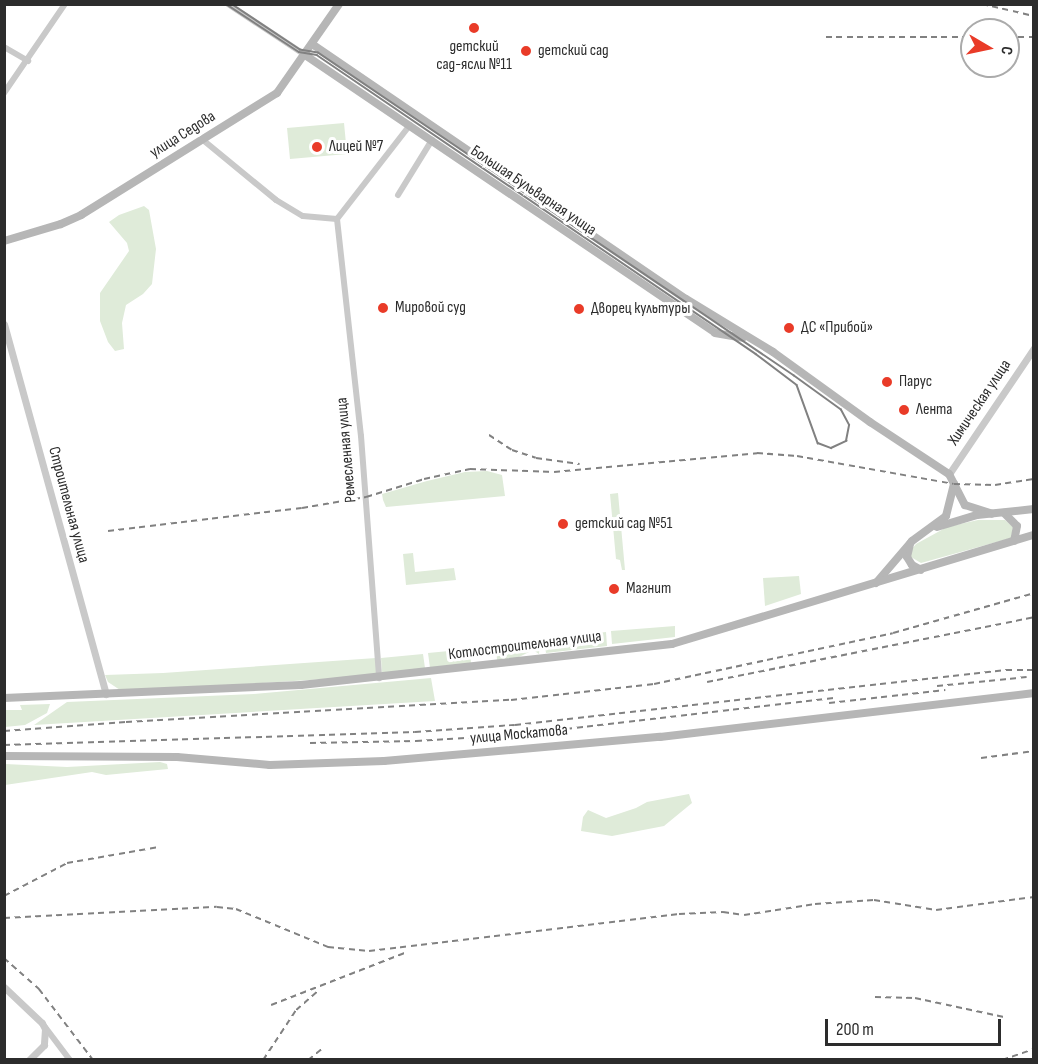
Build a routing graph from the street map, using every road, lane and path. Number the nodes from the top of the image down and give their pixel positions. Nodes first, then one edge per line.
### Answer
1 (65, 4) edge
2 (228, 4) edge
3 (339, 4) edge
4 (312, 44) junction
5 (4, 47) edge
6 (305, 55) junction
7 (28, 61) junction
8 (4, 93) edge
9 (410, 125) junction
10 (203, 140) junction
11 (432, 140) junction
12 (398, 195) dead end
13 (337, 219) junction
14 (4, 241) edge
15 (4, 324) edge
16 (749, 338) junction
17 (1034, 348) edge
18 (949, 474) junction
19 (954, 484) junction
20 (1034, 509) edge
21 (1004, 513) junction
22 (992, 514) junction
23 (927, 530) junction
24 (1034, 535) edge
25 (912, 541) junction
26 (1014, 541) junction
27 (921, 570) junction
28 (876, 583) junction
29 (379, 678) junction
30 (1034, 693) edge
31 (106, 694) junction
32 (4, 698) edge
33 (4, 756) edge
34 (4, 987) edge
35 (42, 1023) junction
36 (29, 1059) edge
37 (70, 1059) edge

1 - 7 street
2 - 6 street
3 - 4 main road, улица Седова
4 - 6 main road, улица Седова
4 - 16 main road, Большая Бульварная улица
5 - 7 street
6 - 9 main road, Большая Бульварная улица
6 - 10 main road, улица Седова
7 - 8 street
9 - 11 main road, Большая Бульварная улица
9 - 13 street
10 - 13 street
10 - 14 main road, улица Седова
11 - 12 street
11 - 16 main road, Большая Бульварная улица
13 - 29 street, Ремесленная улица
15 - 31 street, Строительная улица
16 - 18 main road, Большая Бульварная улица
17 - 18 street, Химическая улица
18 - 19 main road
19 - 22 main road
19 - 23 main road
20 - 21 main road
21 - 22 main road
21 - 26 main road
22 - 23 main road
23 - 25 main road
24 - 26 main road, Котлостроительная улица
25 - 27 main road
25 - 28 main road
26 - 27 main road, Котлостроительная улица
27 - 28 main road, Котлостроительная улица
28 - 29 main road, Котлостроительная улица
29 - 31 main road, Котлостроительная улица
30 - 33 main road, улица Москатова
31 - 32 main road, Котлостроительная улица
34 - 35 street
35 - 36 street
35 - 37 street

